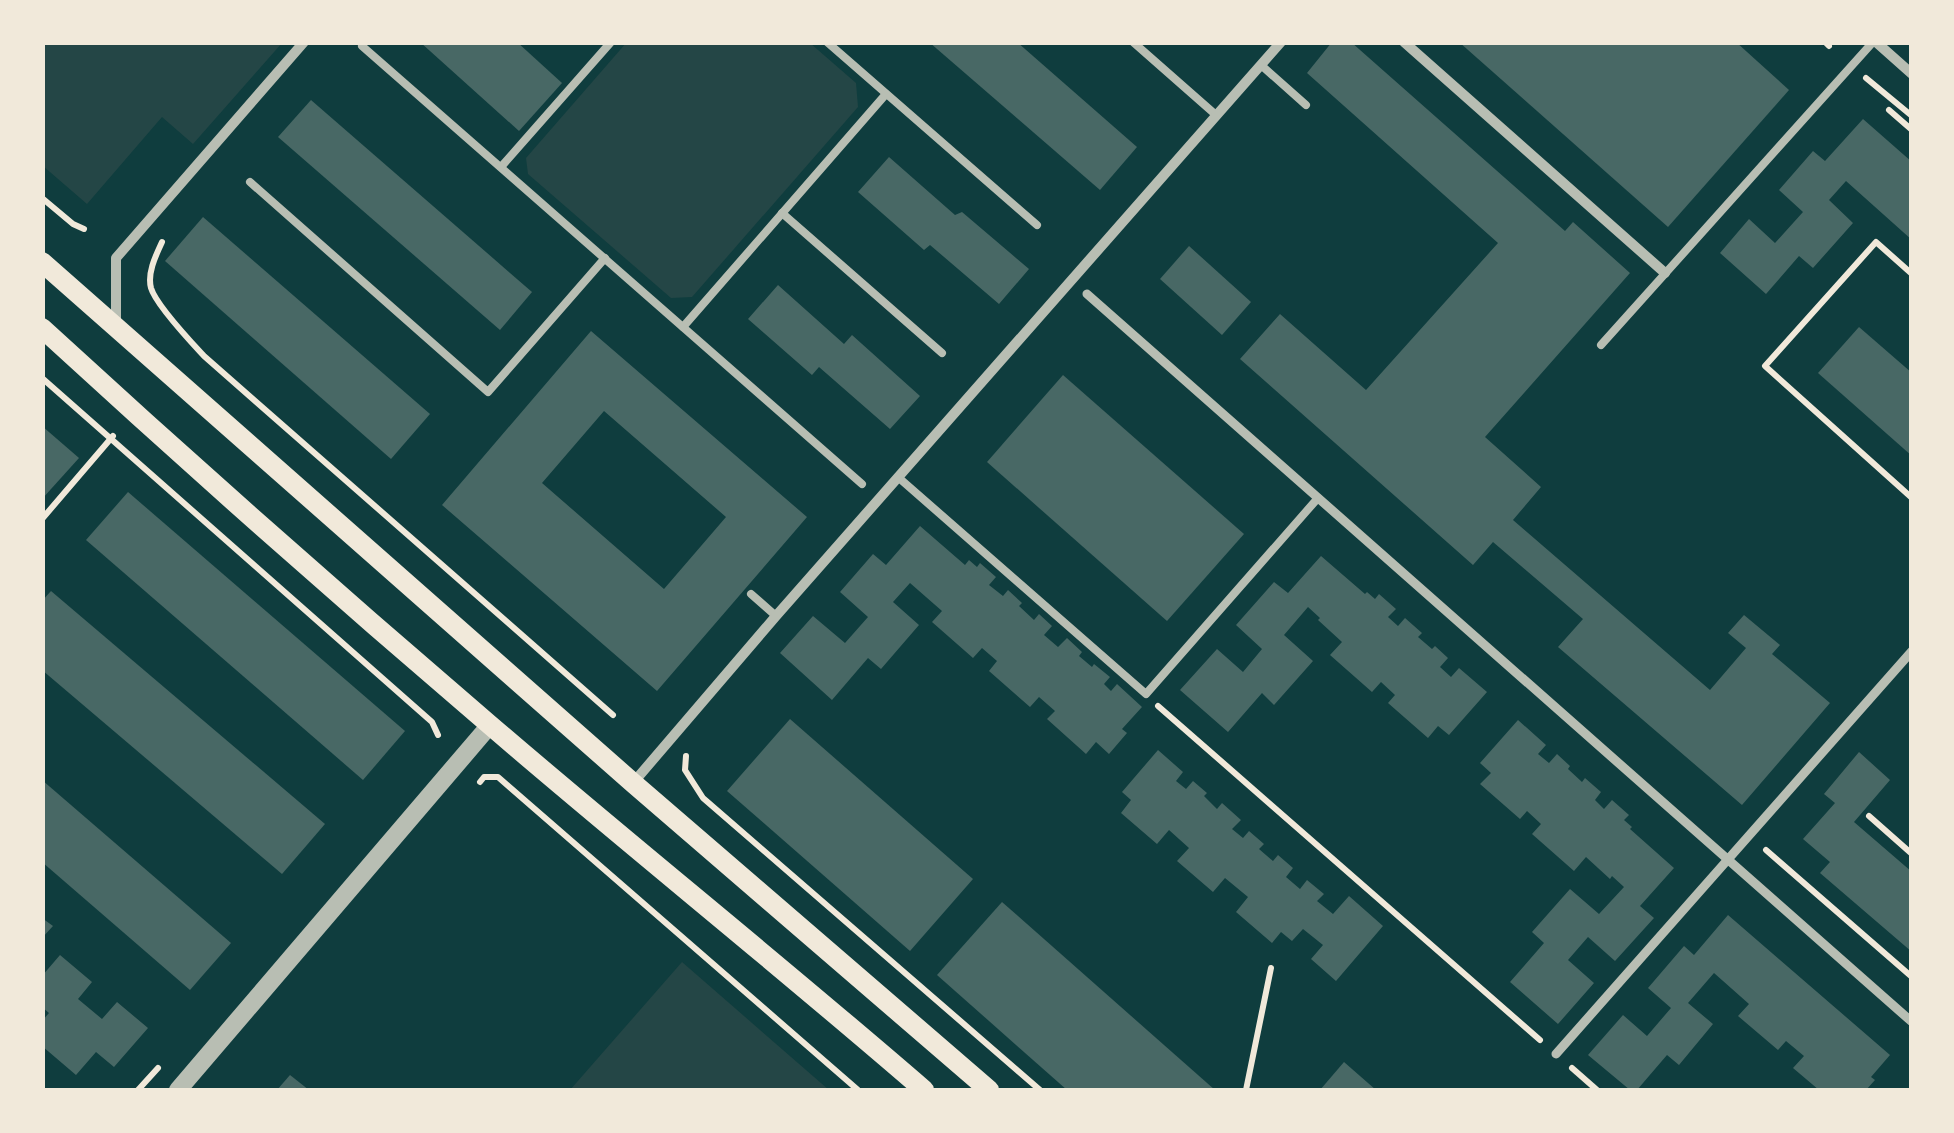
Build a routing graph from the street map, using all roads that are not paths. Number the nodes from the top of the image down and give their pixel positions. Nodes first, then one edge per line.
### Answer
1 (304, 42) edge
2 (827, 42) edge
3 (1133, 42) edge
4 (1281, 42) edge
5 (1404, 42) edge
6 (1874, 42) edge
7 (604, 45) edge
8 (362, 46) dead end
9 (1261, 65) junction
10 (1912, 74) edge
11 (886, 94) junction
12 (1306, 105) dead end
13 (1216, 115) junction
14 (501, 167) junction
15 (250, 182) dead end
16 (782, 213) junction
17 (1037, 225) dead end
18 (605, 258) junction
19 (42, 262) edge
20 (1665, 273) junction
21 (1087, 294) dead end
22 (683, 327) junction
23 (42, 328) edge
24 (116, 328) junction
25 (1600, 345) dead end
26 (942, 353) dead end
27 (899, 478) junction
28 (862, 484) dead end
29 (1318, 498) junction
30 (751, 594) dead end
31 (776, 616) junction
32 (1912, 651) edge
33 (490, 726) junction
34 (633, 783) junction
35 (1727, 860) junction
36 (1912, 1022) edge
37 (1556, 1054) road end
38 (178, 1090) edge
39 (924, 1090) edge
40 (989, 1090) edge

1 - 24 street
2 - 11 lane
3 - 13 lane
4 - 9 street
5 - 20 street
6 - 10 street
6 - 20 lane
7 - 14 lane
8 - 14 lane
9 - 12 lane
9 - 13 street
11 - 16 lane
11 - 17 lane
13 - 27 street
14 - 18 lane
15 - 18 lane
16 - 22 lane
16 - 26 lane
18 - 22 lane
19 - 24 main road
20 - 25 lane
21 - 29 street
22 - 28 lane
23 - 33 main road
24 - 34 main road
27 - 29 lane
27 - 31 street
29 - 35 street
30 - 31 lane
31 - 34 street
32 - 35 street
33 - 38 street
33 - 39 main road
34 - 40 main road
35 - 36 street
35 - 37 street

